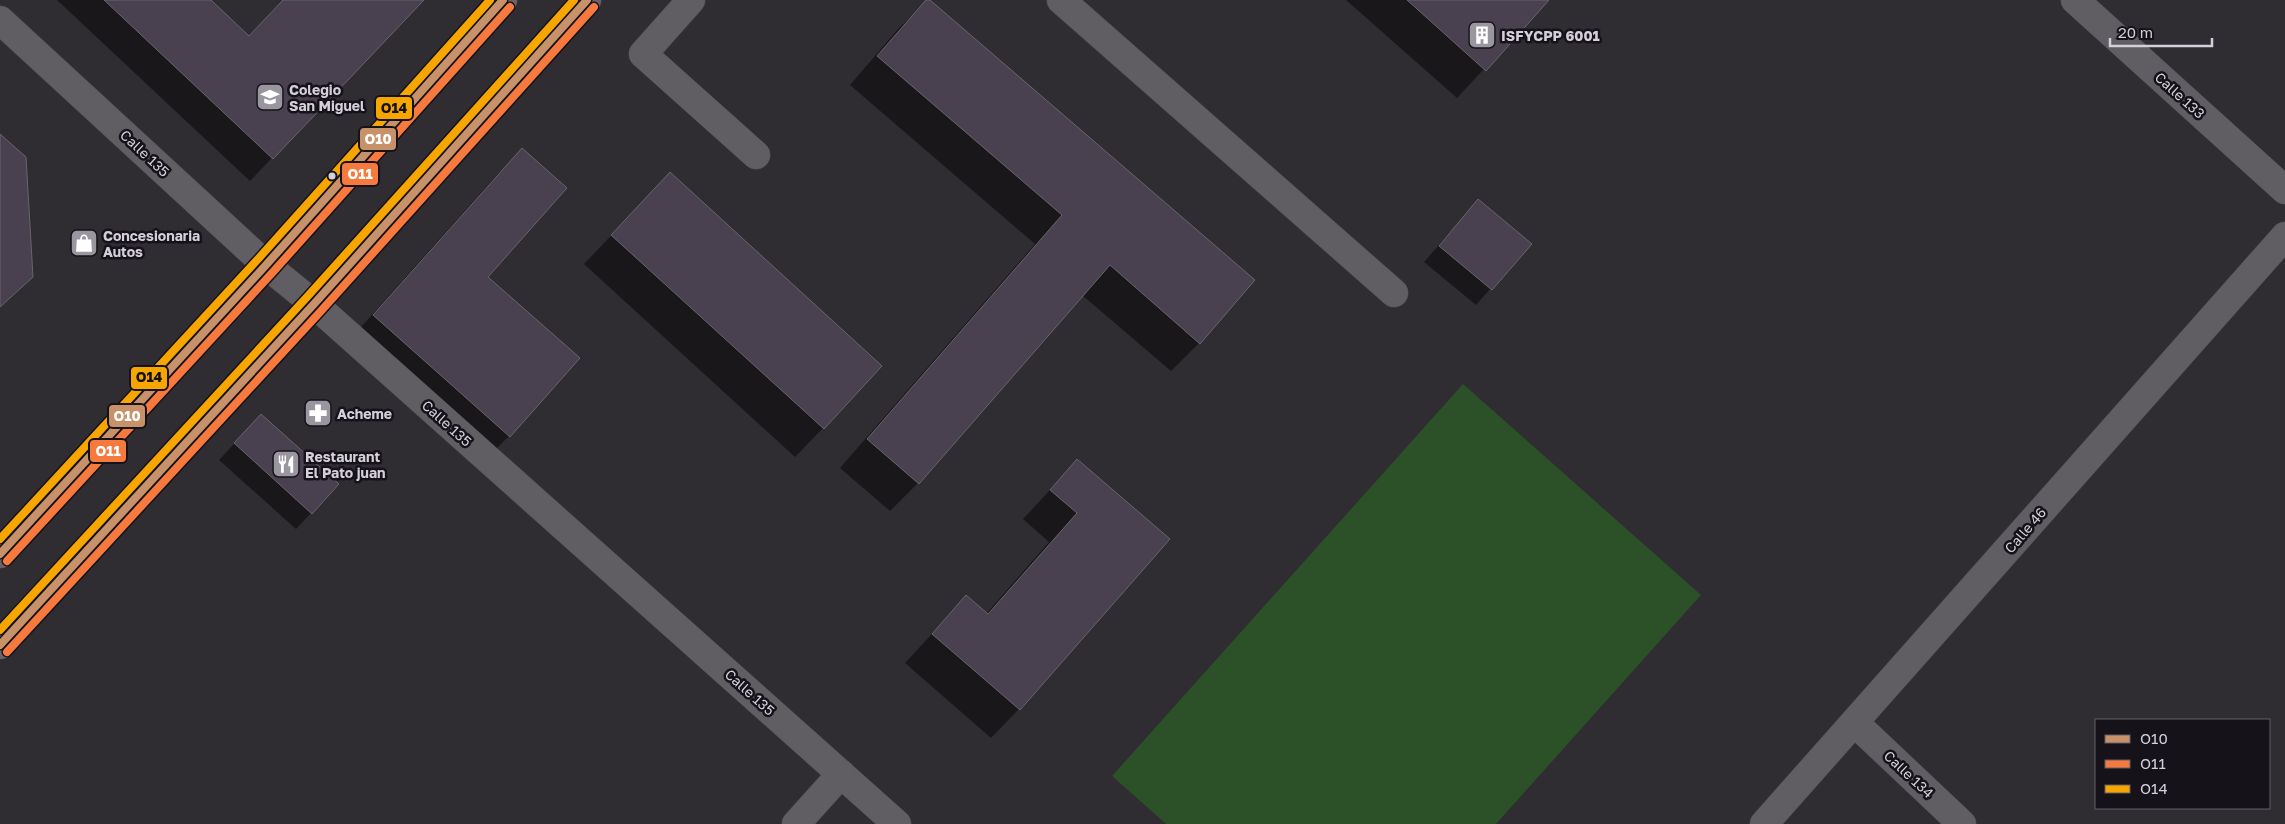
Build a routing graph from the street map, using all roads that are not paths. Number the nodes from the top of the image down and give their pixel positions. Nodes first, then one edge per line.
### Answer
1 (503, 0) edge
2 (587, 0) edge
3 (691, 0) edge
4 (1062, 0) edge
5 (2075, 0) edge
6 (0, 20) edge
7 (756, 155) dead end
8 (2285, 190) edge
9 (2285, 236) edge
10 (266, 265) junction
11 (1394, 293) dead end
12 (314, 304) junction
13 (0, 554) edge
14 (0, 645) edge
15 (1855, 723) junction
16 (841, 774) junction
17 (796, 824) edge
18 (897, 824) edge
19 (1764, 824) edge
20 (1962, 824) edge

1 - 10 highway
2 - 12 highway
3 - 7 street
4 - 11 street
5 - 8 street, Calle 133
6 - 10 street, Calle 135
9 - 15 street, Calle 46
10 - 12 street, Calle 135
10 - 13 highway
12 - 14 highway
12 - 16 street, Calle 135
15 - 19 street, Calle 46
15 - 20 street, Calle 134
16 - 17 street
16 - 18 street, Calle 135

